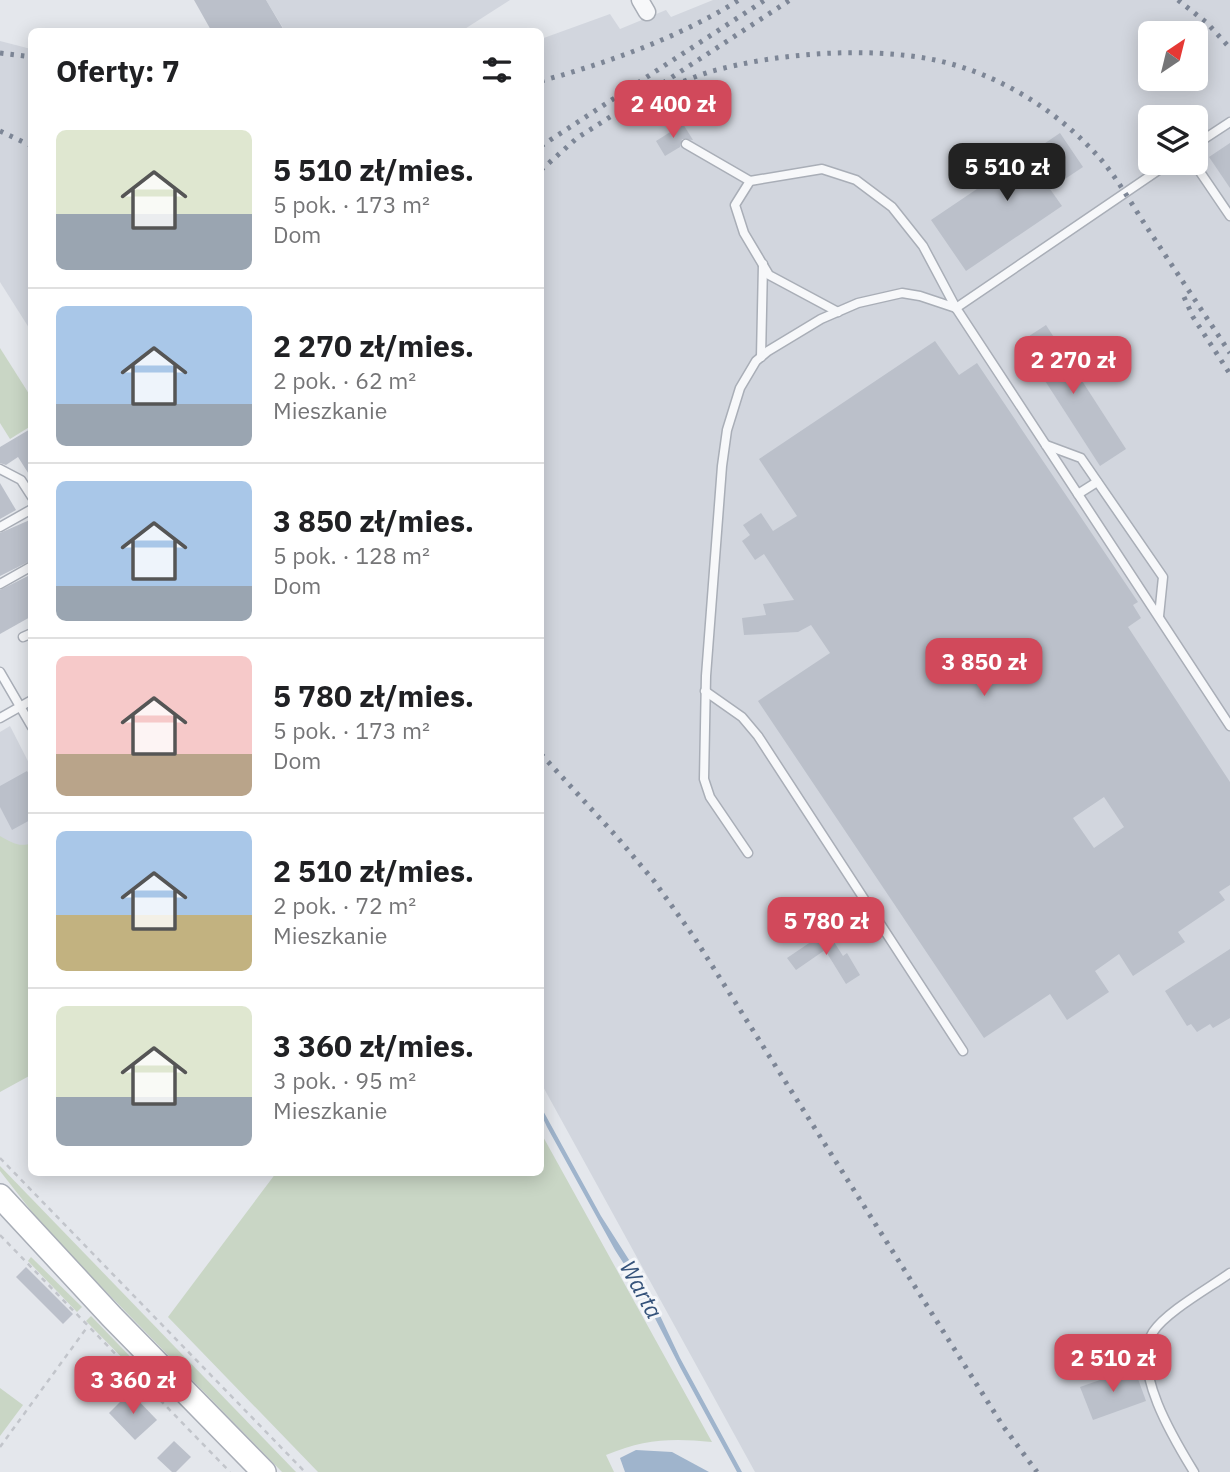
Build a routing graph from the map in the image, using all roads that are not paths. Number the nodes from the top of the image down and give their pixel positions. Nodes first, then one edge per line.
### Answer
1 (1230, 122) edge
2 (1208, 136) edge
3 (685, 144) dead end
4 (1151, 175) edge
5 (1202, 175) edge
6 (750, 181) junction
7 (1230, 216) edge
8 (763, 264) junction
9 (956, 308) junction
10 (838, 312) junction
11 (761, 358) junction
12 (1046, 445) junction
13 (0, 469) edge
14 (1097, 482) junction
15 (28, 491) edge
16 (1078, 494) junction
17 (28, 511) edge
18 (0, 527) edge
19 (28, 568) edge
20 (0, 584) edge
21 (1158, 617) junction
22 (28, 635) edge
23 (23, 637) dead end
24 (0, 671) edge
25 (705, 691) junction
26 (28, 703) edge
27 (20, 707) junction
28 (0, 718) edge
29 (28, 720) edge
30 (1230, 726) edge
31 (748, 853) dead end
32 (963, 1051) dead end
33 (0, 1196) edge
34 (1230, 1273) edge
35 (264, 1472) edge
36 (1194, 1472) edge

1 - 2 lane
3 - 6 lane
4 - 9 lane
5 - 7 lane
6 - 8 lane
6 - 9 lane
8 - 10 lane
8 - 11 lane
9 - 10 lane
9 - 12 lane
10 - 11 lane
11 - 25 lane
12 - 14 lane
12 - 16 lane
13 - 15 lane
14 - 16 lane
14 - 21 lane
16 - 21 lane
17 - 18 lane
19 - 20 lane
21 - 30 lane
22 - 23 lane
24 - 27 lane
25 - 31 lane
25 - 32 lane
26 - 27 lane
27 - 28 lane
27 - 29 lane
33 - 35 main road
34 - 36 lane

